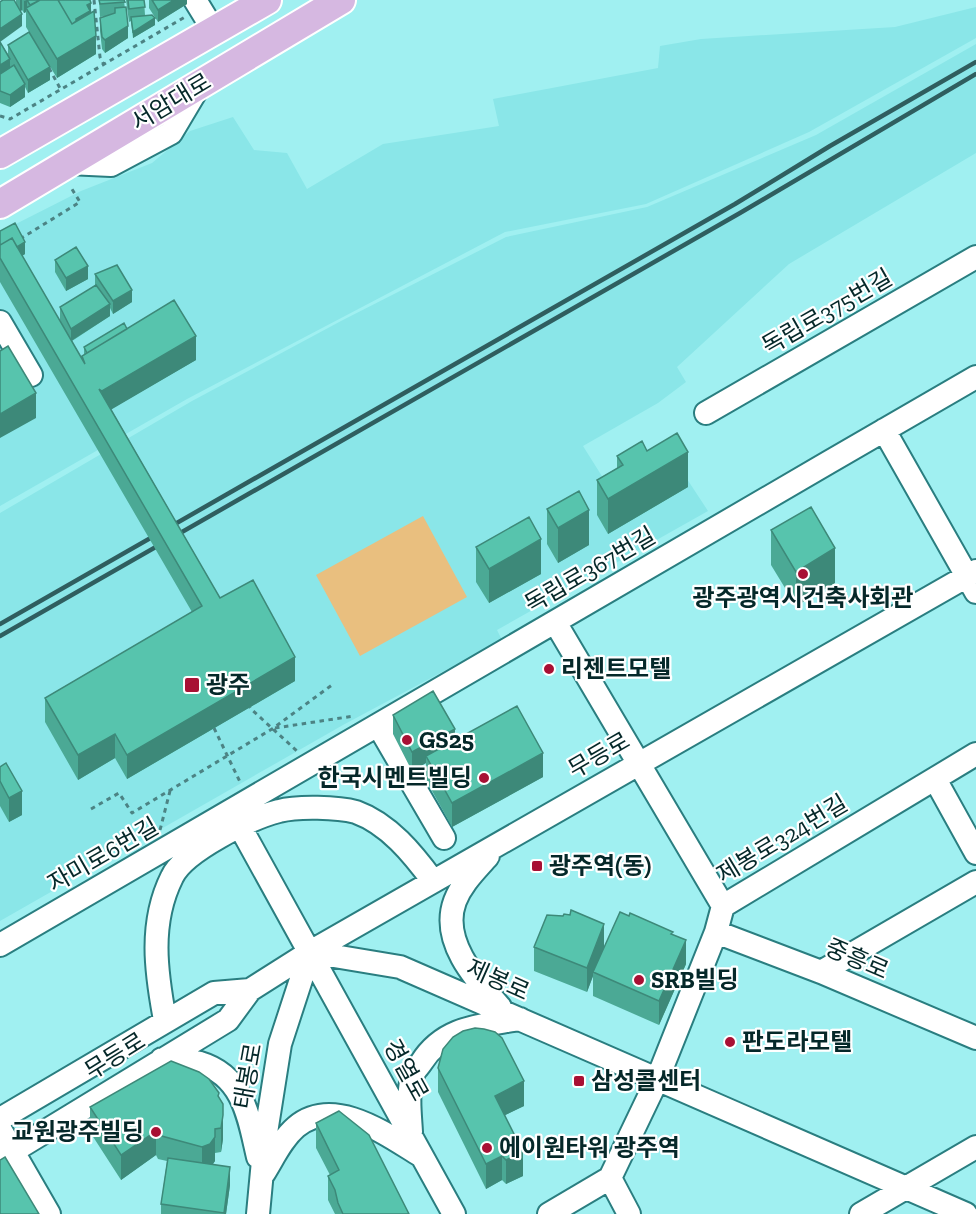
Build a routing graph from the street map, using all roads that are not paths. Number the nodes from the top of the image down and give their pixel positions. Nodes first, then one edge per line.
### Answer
1 (267, 0) edge
2 (341, 0) edge
3 (203, 13) edge
4 (32, 135) junction
5 (0, 142) edge
6 (0, 154) edge
7 (0, 204) edge
8 (976, 257) edge
9 (0, 321) edge
10 (31, 375) dead end
11 (976, 377) edge
12 (706, 413) dead end
13 (884, 430) junction
14 (973, 580) edge
15 (555, 622) junction
16 (378, 725) junction
17 (976, 754) edge
18 (638, 764) junction
19 (935, 779) junction
20 (241, 813) junction
21 (444, 838) dead end
22 (502, 842) junction
23 (976, 853) edge
24 (433, 881) junction
25 (976, 882) edge
26 (723, 906) junction
27 (716, 932) junction
28 (0, 945) edge
29 (310, 952) junction
30 (821, 972) junction
31 (250, 990) junction
32 (512, 1016) junction
33 (165, 1020) junction
34 (976, 1038) edge
35 (162, 1059) junction
36 (657, 1080) junction
37 (0, 1119) edge
38 (0, 1129) edge
39 (411, 1136) junction
40 (976, 1147) edge
41 (7, 1155) edge
42 (423, 1157) junction
43 (262, 1176) junction
44 (610, 1178) junction
45 (904, 1187) junction
46 (49, 1214) edge
47 (258, 1214) edge
48 (454, 1214) edge
49 (549, 1214) edge
50 (629, 1214) edge
51 (861, 1214) edge
52 (966, 1214) edge

1 - 3 main road, 서암대로
2 - 7 main road, 서암대로
3 - 4 main road, 서암대로
4 - 5 main road
4 - 6 main road, 서암대로
8 - 12 street, 독립로375번길
9 - 10 street
11 - 13 street, 독립로367번길
13 - 14 street
13 - 15 street, 독립로367번길
14 - 18 street, 무등로
15 - 16 street, 독립로367번길
15 - 18 street
16 - 20 street, 독립로367번길
16 - 21 street
17 - 19 street, 제봉로324번길
18 - 22 street, 무등로
18 - 26 street
19 - 23 street
19 - 26 street, 제봉로324번길
20 - 24 street
20 - 28 street, 자미로6번길
20 - 29 street, 경열로
20 - 33 street
22 - 24 street, 무등로
22 - 32 street
24 - 29 street, 무등로
25 - 30 street
26 - 27 street, 제봉로324번길
27 - 30 street, 중흥로
27 - 36 street, 제봉로324번길
29 - 31 street, 무등로
29 - 32 street, 제봉로
29 - 39 street, 경열로
29 - 43 street, 태봉로
30 - 34 street, 중흥로
31 - 33 street, 무등로
31 - 35 street, 무등로
32 - 36 street, 제봉로
32 - 39 street
33 - 37 street, 무등로
35 - 41 street, 무등로
35 - 43 street
36 - 44 street
36 - 45 street, 제봉로
38 - 41 street
39 - 42 street, 경열로
40 - 45 street
41 - 46 street
42 - 43 street
42 - 48 street, 경열로
43 - 47 street, 태봉로
44 - 49 street
44 - 50 street
45 - 51 street
45 - 52 street, 제봉로

